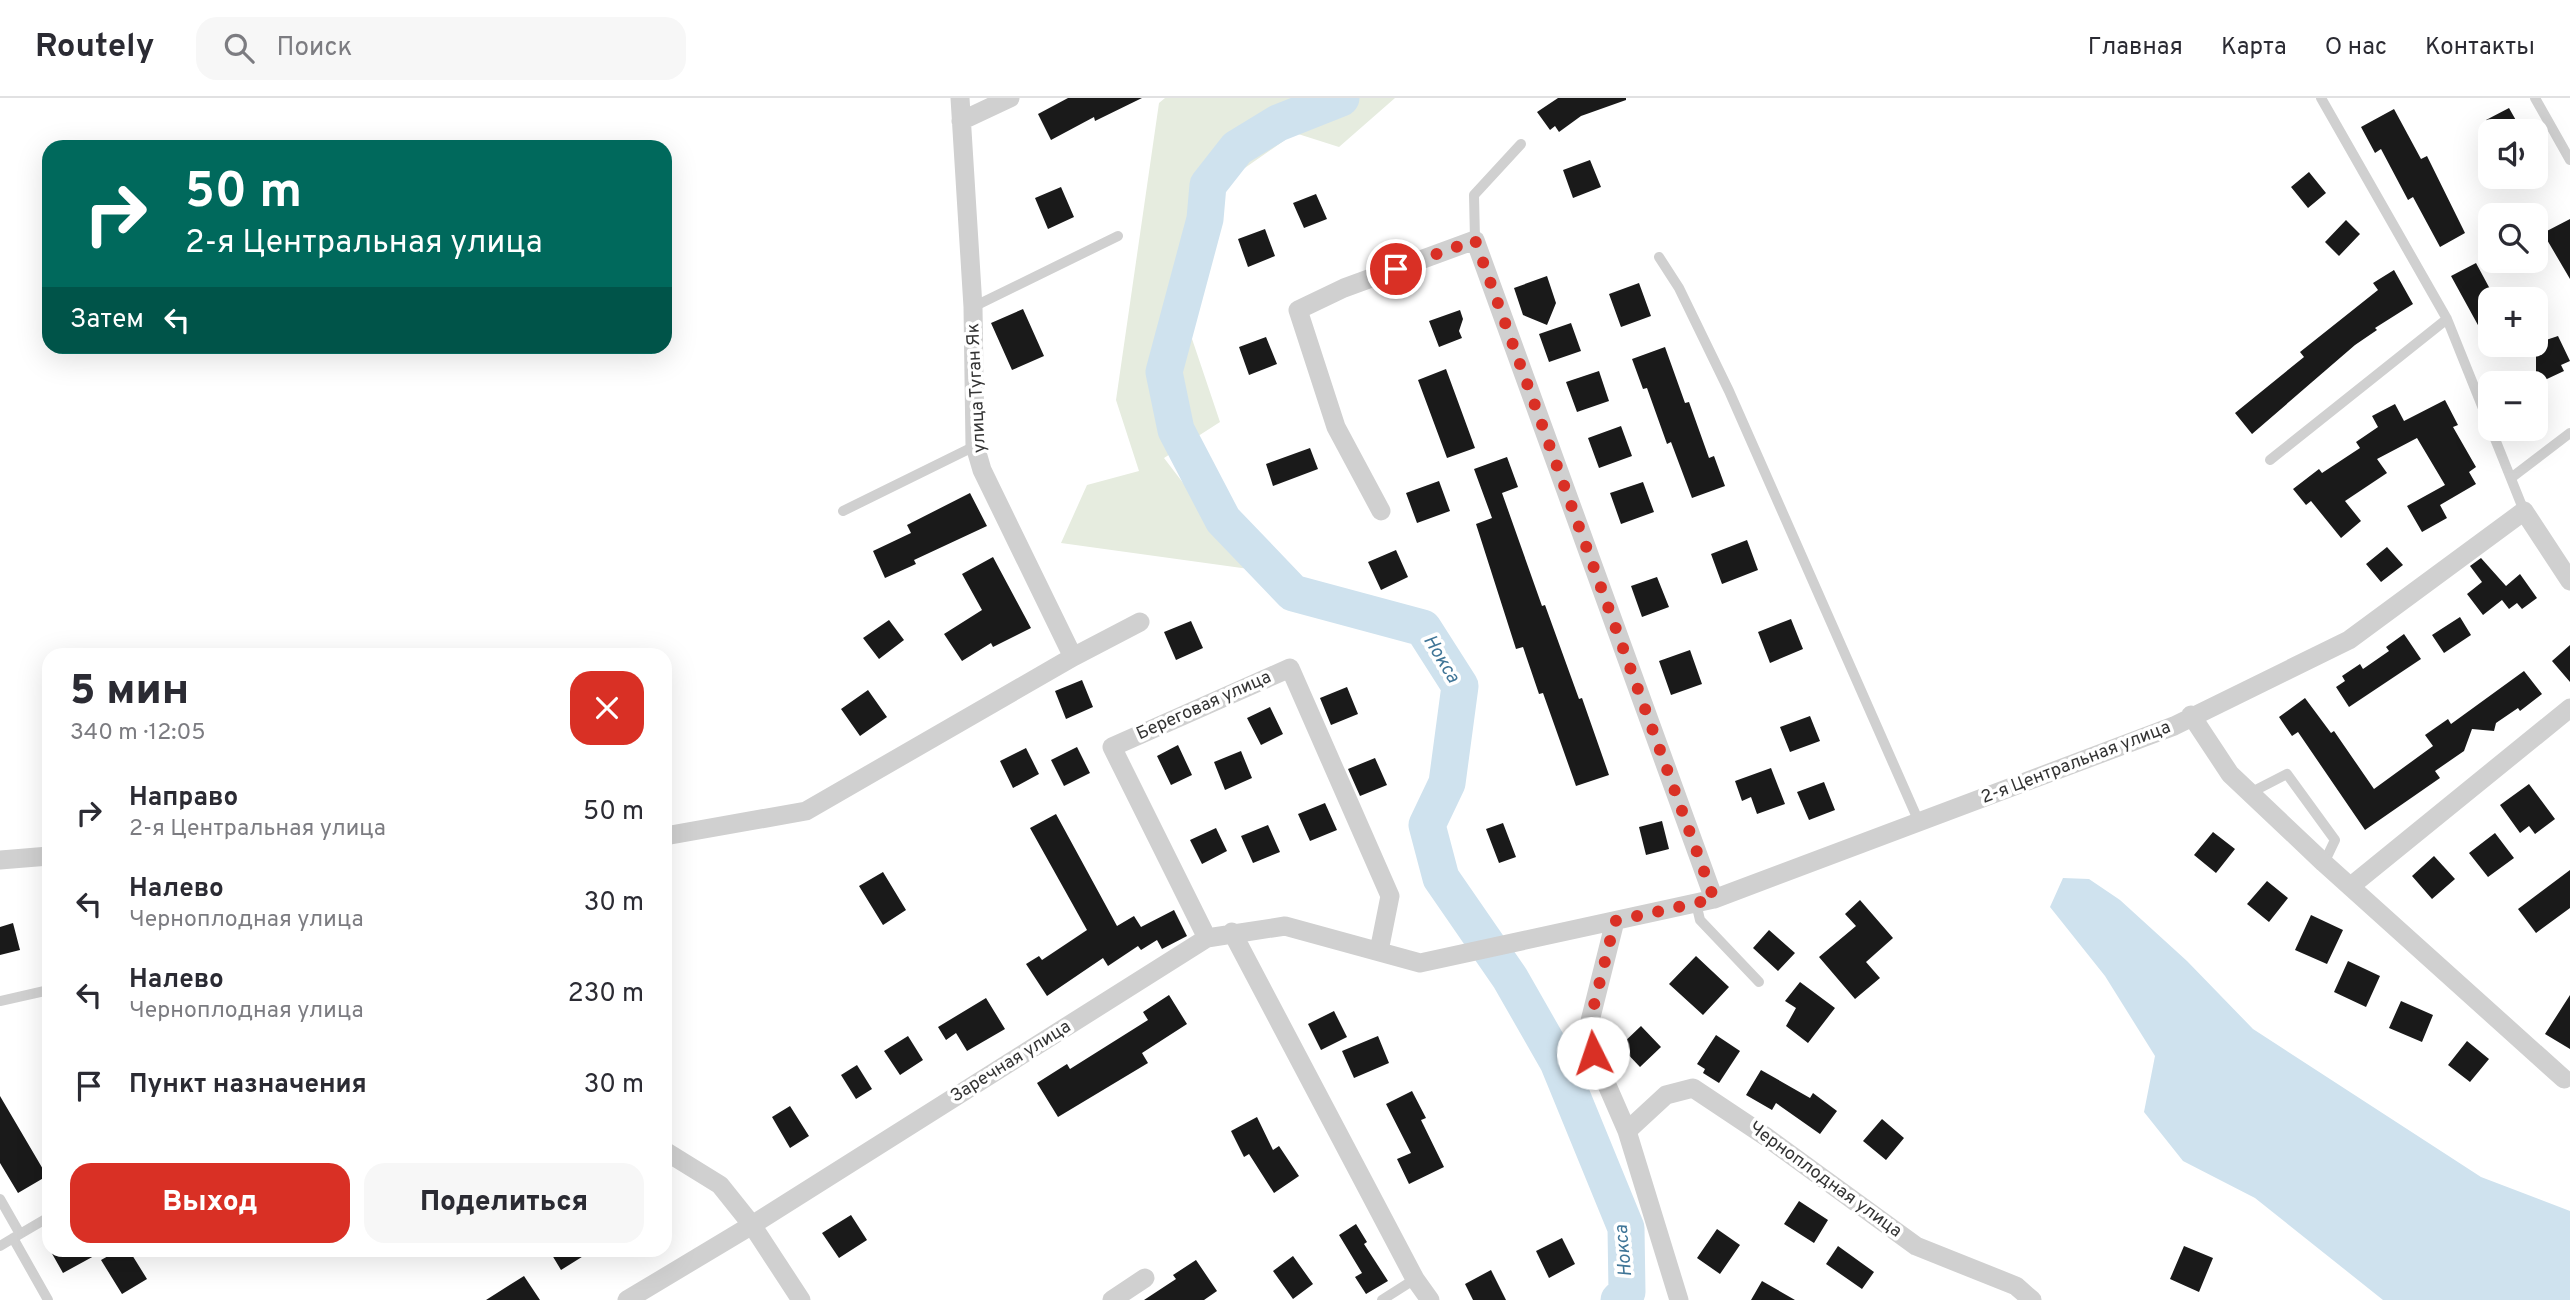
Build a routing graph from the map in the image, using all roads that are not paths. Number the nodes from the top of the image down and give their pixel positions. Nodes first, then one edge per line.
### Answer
1 (960, 98) edge
2 (1010, 98) edge
3 (2321, 98) edge
4 (2535, 98) edge
5 (961, 121) junction
6 (1521, 144) dead end
7 (2570, 160) edge
8 (1118, 236) dead end
9 (1475, 240) junction
10 (1658, 257) dead end
11 (973, 307) junction
12 (2447, 319) junction
13 (2478, 396) edge
14 (2570, 433) edge
15 (2496, 441) edge
16 (975, 446) junction
17 (2270, 460) dead end
18 (2511, 478) junction
19 (843, 511) dead end
20 (1381, 511) dead end
21 (2524, 511) junction
22 (2570, 582) edge
23 (1140, 622) dead end
24 (1073, 657) junction
25 (2570, 708) edge
26 (2191, 715) junction
27 (2250, 793) junction
28 (1920, 823) junction
29 (672, 835) edge
30 (42, 857) edge
31 (0, 860) edge
32 (2324, 863) junction
33 (2351, 886) junction
34 (1705, 901) junction
35 (1615, 921) junction
36 (1231, 932) junction
37 (1207, 938) junction
38 (1379, 951) junction
39 (1420, 962) joint
40 (1759, 982) dead end
41 (42, 992) edge
42 (0, 1001) edge
43 (2564, 1079) dead end
44 (1627, 1131) junction
45 (672, 1155) edge
46 (0, 1199) edge
47 (42, 1221) edge
48 (752, 1225) junction
49 (17, 1236) junction
50 (0, 1246) edge
51 (1145, 1278) dead end
52 (1415, 1279) junction
53 (48, 1300) edge
54 (627, 1300) edge
55 (801, 1300) edge
56 (1112, 1300) edge
57 (1382, 1300) edge
58 (1430, 1300) edge
59 (1679, 1300) edge
60 (2032, 1300) edge

1 - 5 street, улица Туган Як
2 - 5 street
3 - 12 lane
4 - 7 lane
5 - 11 street, улица Туган Як
6 - 9 lane
8 - 11 lane
9 - 20 street
9 - 34 street
10 - 28 lane
11 - 16 street, улица Туган Як
12 - 13 lane
12 - 17 lane
14 - 18 lane
15 - 18 lane
16 - 19 lane
16 - 24 street, улица Туган Як
18 - 21 lane
21 - 22 street
21 - 26 street, 2-я Центральная улица
23 - 24 street
24 - 29 street
25 - 33 street
26 - 27 street
26 - 28 street, 2-я Центральная улица
27 - 32 street
27 - 32 lane
28 - 34 street, 2-я Центральная улица
30 - 31 street
32 - 33 street
33 - 43 street
34 - 35 street, 2-я Центральная улица
34 - 40 lane
35 - 39 street, 2-я Центральная улица
35 - 44 street
36 - 37 street, Заречная улица
36 - 38 street, Заречная улица
36 - 52 street
37 - 38 street, Береговая улица
37 - 48 street, Заречная улица
38 - 39 street, Заречная улица
41 - 42 lane
44 - 59 street
44 - 60 street, Черноплодная улица
45 - 48 street
46 - 49 lane
47 - 49 lane
48 - 54 street, Заречная улица
48 - 55 street
49 - 50 lane
49 - 53 lane
51 - 56 street
52 - 57 lane
52 - 58 street

